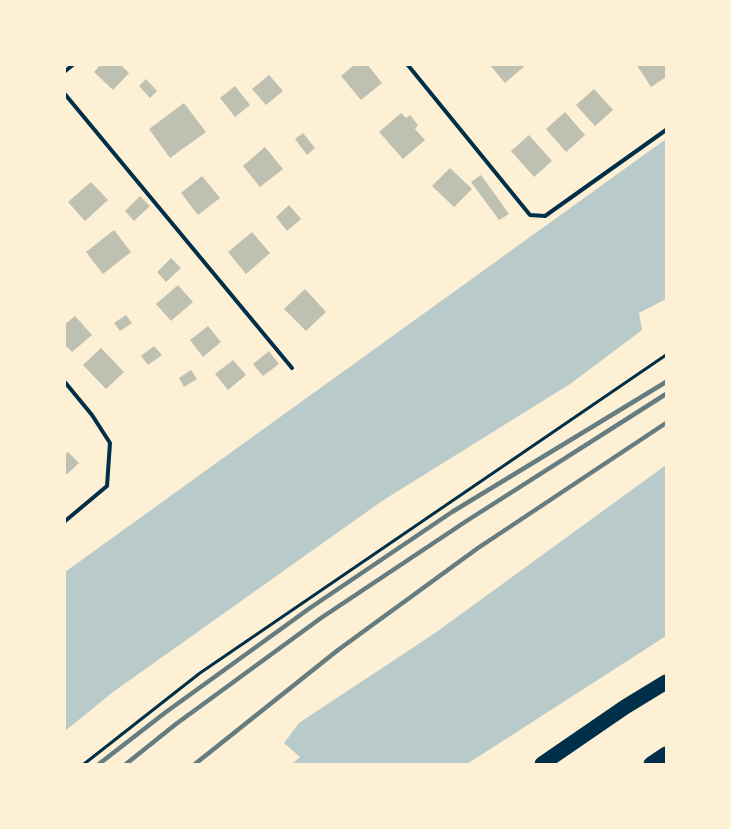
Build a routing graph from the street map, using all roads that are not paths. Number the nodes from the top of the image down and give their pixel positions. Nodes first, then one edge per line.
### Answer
1 (74, 64) edge
2 (407, 64) edge
3 (64, 72) edge
4 (64, 93) edge
5 (666, 130) edge
6 (292, 368) dead end
7 (64, 381) edge
8 (64, 522) edge
9 (666, 682) edge
10 (666, 754) edge
11 (542, 765) edge
12 (651, 765) edge

1 - 3 lane
2 - 5 lane
4 - 6 lane
7 - 8 lane
9 - 11 highway
10 - 12 highway

